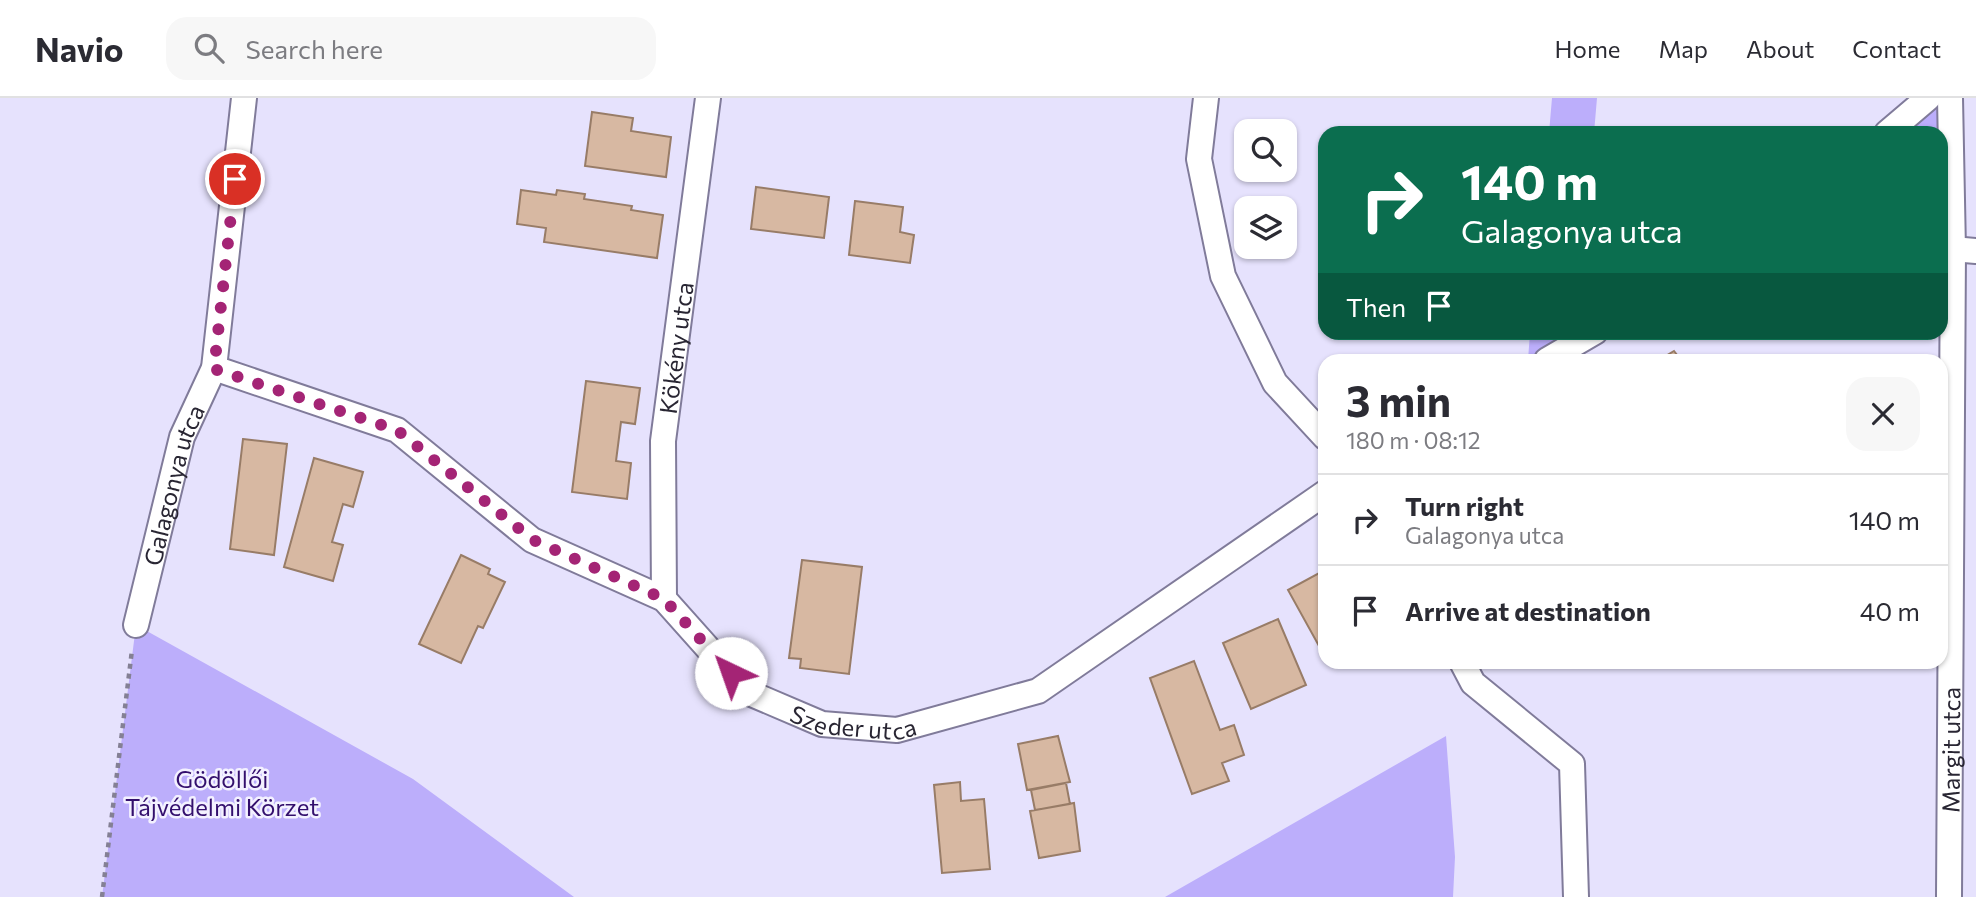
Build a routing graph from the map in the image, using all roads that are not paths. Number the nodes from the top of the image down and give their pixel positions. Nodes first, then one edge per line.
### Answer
1 (244, 98) edge
2 (708, 98) edge
3 (1206, 98) edge
4 (1928, 98) edge
5 (1950, 98) edge
6 (1895, 126) edge
7 (1957, 250) edge
8 (1581, 340) edge
9 (1557, 354) edge
10 (214, 369) junction
11 (1318, 429) edge
12 (1318, 498) edge
13 (664, 599) junction
14 (136, 625) road end
15 (1466, 669) edge
16 (1576, 897) edge
17 (1949, 897) edge

1 - 10 street, Galagonya utca
2 - 13 street, Kökény utca
3 - 11 street
4 - 6 street
5 - 7 street, Margit utca
7 - 17 street, Margit utca
8 - 9 street
10 - 13 street, Szeder utca
10 - 14 street, Galagonya utca
12 - 13 street, Szeder utca
15 - 16 street

